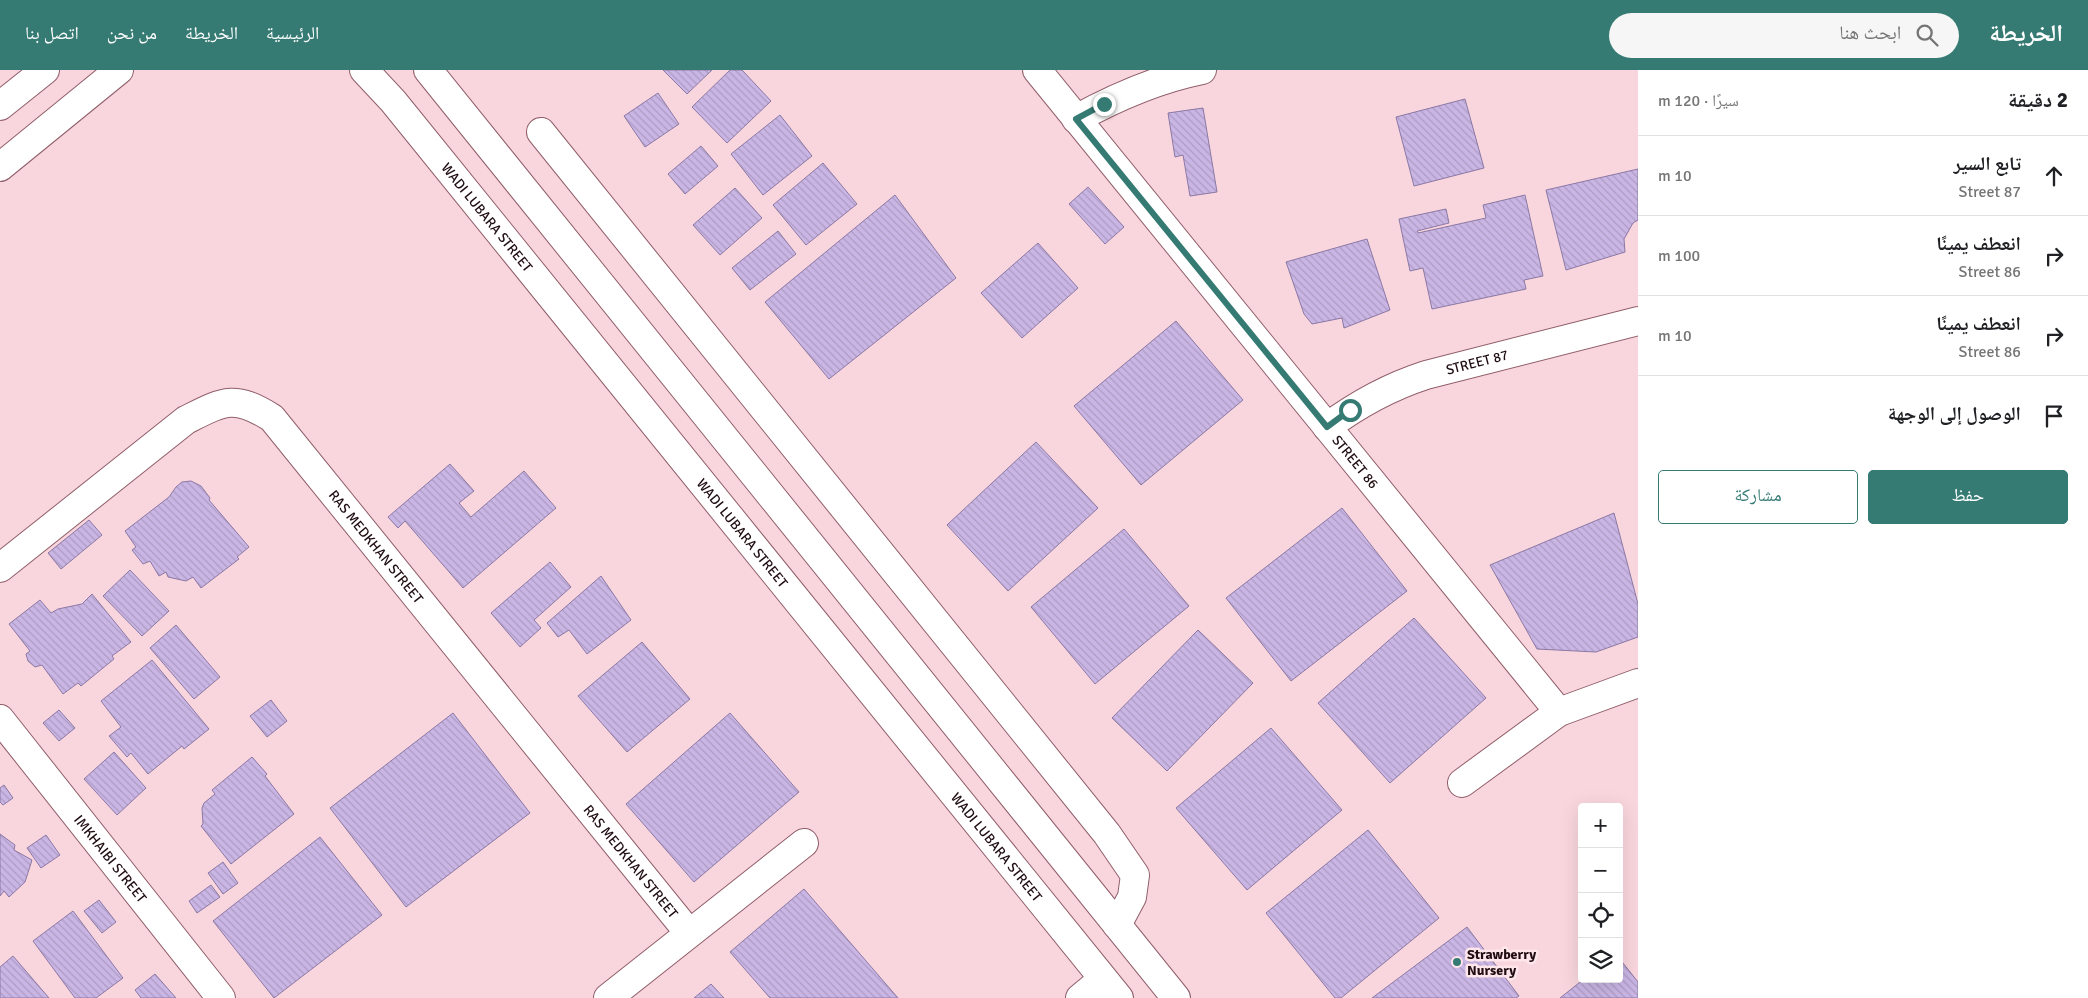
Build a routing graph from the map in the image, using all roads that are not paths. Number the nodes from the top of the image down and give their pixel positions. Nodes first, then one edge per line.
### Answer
1 (46, 70) edge
2 (120, 70) edge
3 (364, 70) edge
4 (428, 70) edge
5 (1037, 70) edge
6 (1202, 70) edge
7 (0, 106) edge
8 (1076, 119) junction
9 (541, 132) dead end
10 (0, 168) edge
11 (1638, 321) edge
12 (1327, 427) junction
13 (0, 568) edge
14 (1638, 683) edge
15 (1559, 712) junction
16 (0, 719) edge
17 (1462, 783) dead end
18 (804, 843) dead end
19 (1117, 925) junction
20 (690, 933) junction
21 (1111, 988) edge
22 (221, 998) edge
23 (608, 998) edge
24 (1080, 998) edge
25 (1176, 998) edge

1 - 7 street
2 - 10 street
3 - 21 street, WADI LUBARA STREET
4 - 19 street
5 - 8 street, STREET 86
6 - 8 street
8 - 12 street, STREET 86
9 - 19 street
11 - 12 street, STREET 87
12 - 15 street, STREET 86
13 - 20 street, RAS MEDKHAN STREET
14 - 15 street
15 - 17 street
16 - 22 street, IMKHAIBI STREET
18 - 20 street
19 - 25 street
20 - 23 street
21 - 24 street

